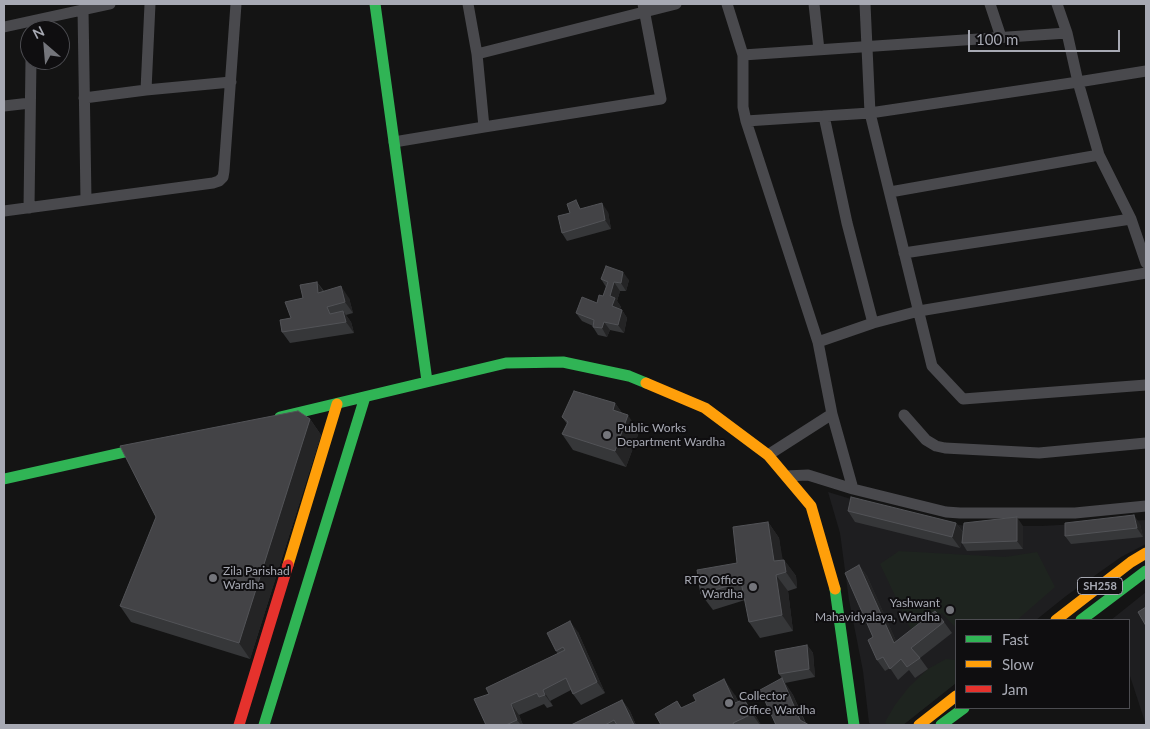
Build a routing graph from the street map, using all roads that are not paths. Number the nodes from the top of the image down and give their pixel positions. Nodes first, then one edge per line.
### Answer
1 (110, 4) edge
2 (150, 4) edge
3 (236, 4) edge
4 (375, 4) edge
5 (468, 4) edge
6 (676, 4) edge
7 (727, 4) edge
8 (814, 4) edge
9 (865, 4) edge
10 (990, 4) edge
11 (1058, 4) edge
12 (644, 8) edge
13 (82, 10) junction
14 (49, 20) edge
15 (20, 26) edge
16 (4, 27) edge
17 (1067, 33) junction
18 (1001, 37) junction
19 (867, 47) junction
20 (819, 50) junction
21 (477, 54) junction
22 (743, 55) junction
23 (31, 70) edge
24 (1146, 71) edge
25 (231, 82) junction
26 (1078, 82) junction
27 (146, 90) junction
28 (84, 98) junction
29 (30, 103) junction
30 (4, 106) edge
31 (870, 113) junction
32 (824, 116) junction
33 (746, 121) junction
34 (484, 127) junction
35 (394, 142) junction
36 (1099, 155) junction
37 (890, 192) junction
38 (86, 200) junction
39 (28, 208) junction
40 (4, 211) edge
41 (1131, 219) junction
42 (904, 252) junction
43 (1146, 263) edge
44 (1146, 273) edge
45 (919, 311) junction
46 (873, 322) junction
47 (818, 342) junction
48 (427, 381) junction
49 (1146, 385) edge
50 (365, 397) junction
51 (337, 404) junction
52 (832, 414) junction
53 (904, 415) dead end
54 (270, 419) edge
55 (1146, 443) edge
56 (156, 445) edge
57 (768, 455) junction
58 (786, 476) junction
59 (4, 479) edge
60 (853, 489) junction
61 (1146, 506) edge
62 (1146, 553) edge
63 (1146, 571) edge
64 (1057, 619) edge
65 (1082, 619) edge
66 (955, 697) edge
67 (963, 709) edge
68 (239, 725) edge
69 (264, 725) edge
70 (854, 725) edge
71 (919, 725) edge
72 (941, 725) edge

1 - 13 street
2 - 27 street
3 - 25 street
4 - 35 main road
5 - 21 street
6 - 12 street
7 - 22 street
8 - 20 street
9 - 19 street
10 - 18 street
11 - 17 street
12 - 21 street
12 - 34 street
13 - 14 street
13 - 28 street
15 - 16 street
17 - 18 street
17 - 26 street
18 - 19 street
19 - 20 street
19 - 31 street
20 - 22 street
21 - 34 street
22 - 33 street
23 - 29 street
24 - 26 street
25 - 27 street
25 - 38 street
26 - 31 street
26 - 36 street
27 - 28 street
28 - 38 street
29 - 30 street
29 - 39 street
31 - 32 street
31 - 37 street
32 - 33 street
32 - 46 street
33 - 47 street
34 - 35 street
35 - 48 main road
36 - 37 street
36 - 41 street
37 - 42 street
38 - 39 street
39 - 40 street
41 - 42 street
41 - 43 street
42 - 45 street
44 - 45 street
45 - 46 street
45 - 49 street
46 - 47 street
47 - 52 street
48 - 50 main road
48 - 57 main road
50 - 51 main road
50 - 69 main road
51 - 54 main road
51 - 68 main road
52 - 57 street
52 - 60 street
53 - 55 street
56 - 59 main road
57 - 58 main road
58 - 60 street
58 - 70 main road
60 - 61 street
62 - 64 main road, SH258
63 - 65 main road, SH258
66 - 71 main road
67 - 72 main road

